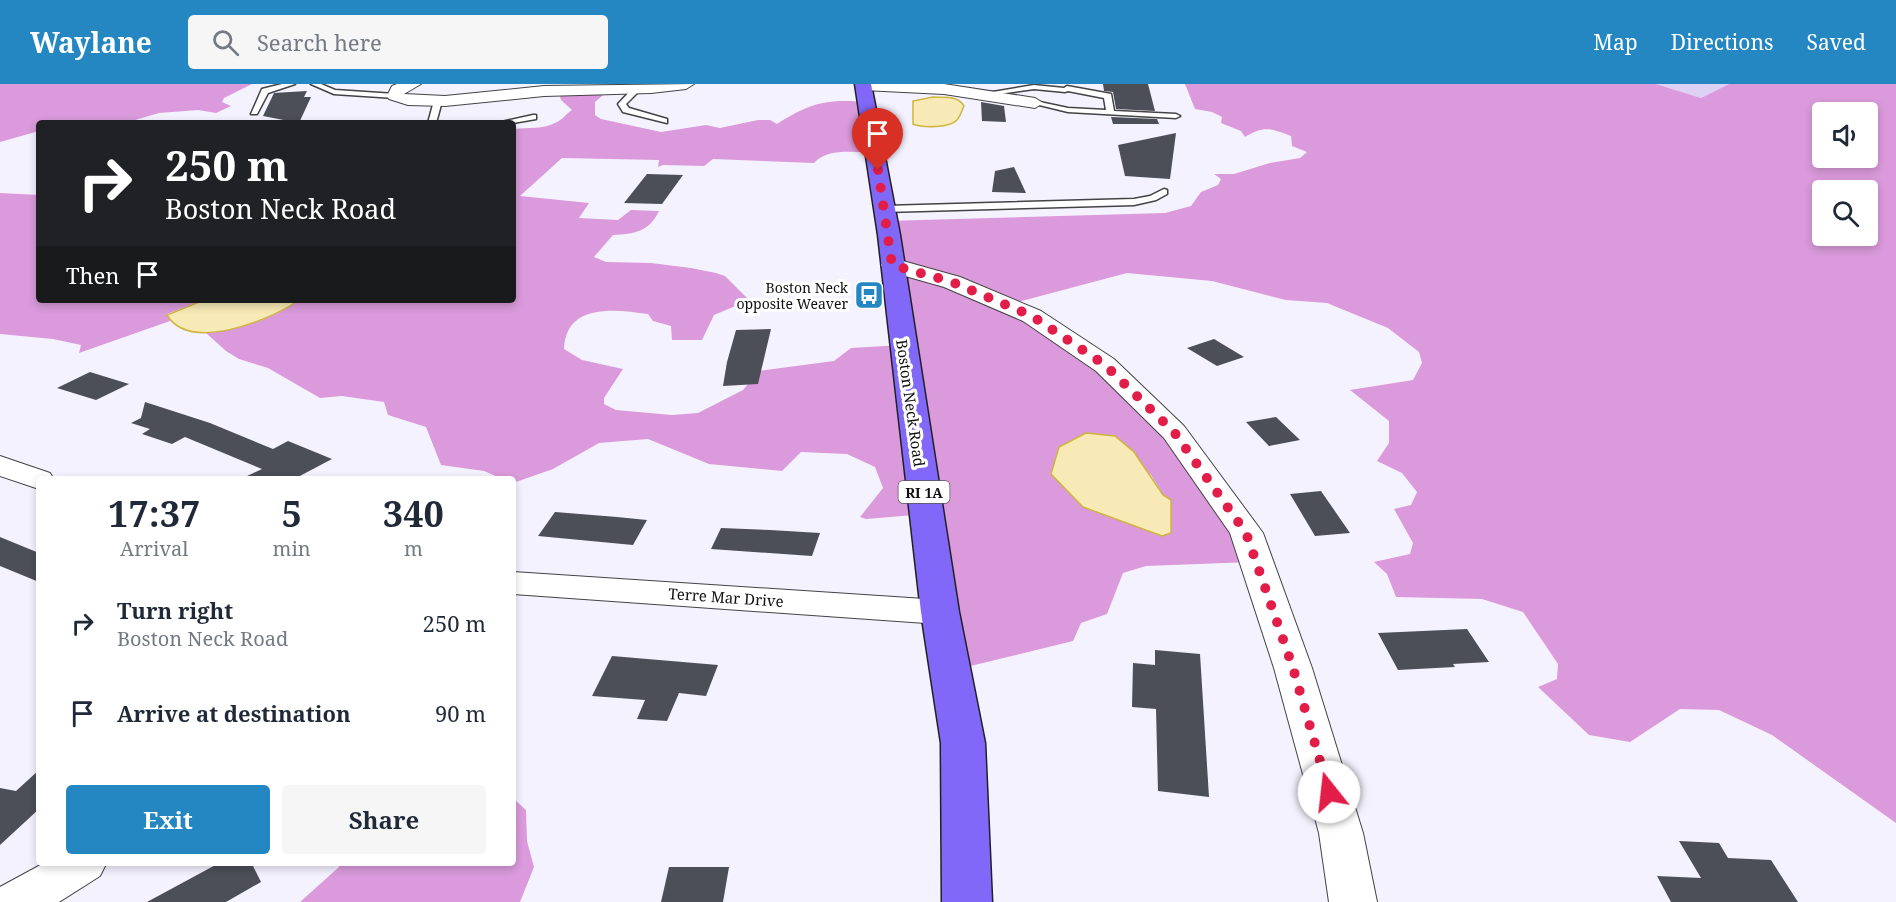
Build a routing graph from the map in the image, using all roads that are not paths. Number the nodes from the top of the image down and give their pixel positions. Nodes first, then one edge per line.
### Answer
1 (291, 84) edge
2 (315, 84) edge
3 (412, 84) edge
4 (686, 84) edge
5 (863, 85) edge
6 (1069, 87) edge
7 (636, 90) junction
8 (985, 94) junction
9 (395, 96) junction
10 (438, 101) junction
11 (1035, 103) junction
12 (254, 112) dead end
13 (1110, 113) junction
14 (1176, 116) dead end
15 (533, 117) dead end
16 (433, 120) edge
17 (516, 120) edge
18 (664, 121) dead end
19 (1164, 192) dead end
20 (885, 209) junction
21 (892, 265) junction
22 (0, 465) edge
23 (36, 479) edge
24 (516, 583) edge
25 (940, 612) junction
26 (78, 866) edge
27 (16, 902) edge
28 (967, 902) edge
29 (1353, 902) edge

1 - 12 lane
2 - 9 lane
3 - 9 street
4 - 7 street
5 - 8 street
5 - 20 main road, Boston Neck Road / RI 1A
6 - 8 lane
6 - 11 lane
6 - 13 lane
7 - 10 street
7 - 18 lane
8 - 11 street
9 - 10 street
10 - 16 lane
11 - 13 lane
13 - 14 lane
15 - 17 lane
19 - 20 lane
20 - 21 main road, Boston Neck Road / RI 1A
21 - 25 main road, Boston Neck Road / RI 1A
21 - 29 street
22 - 23 street
24 - 25 street, Terre Mar Drive
25 - 28 main road, Boston Neck Road / RI 1A
26 - 27 street

